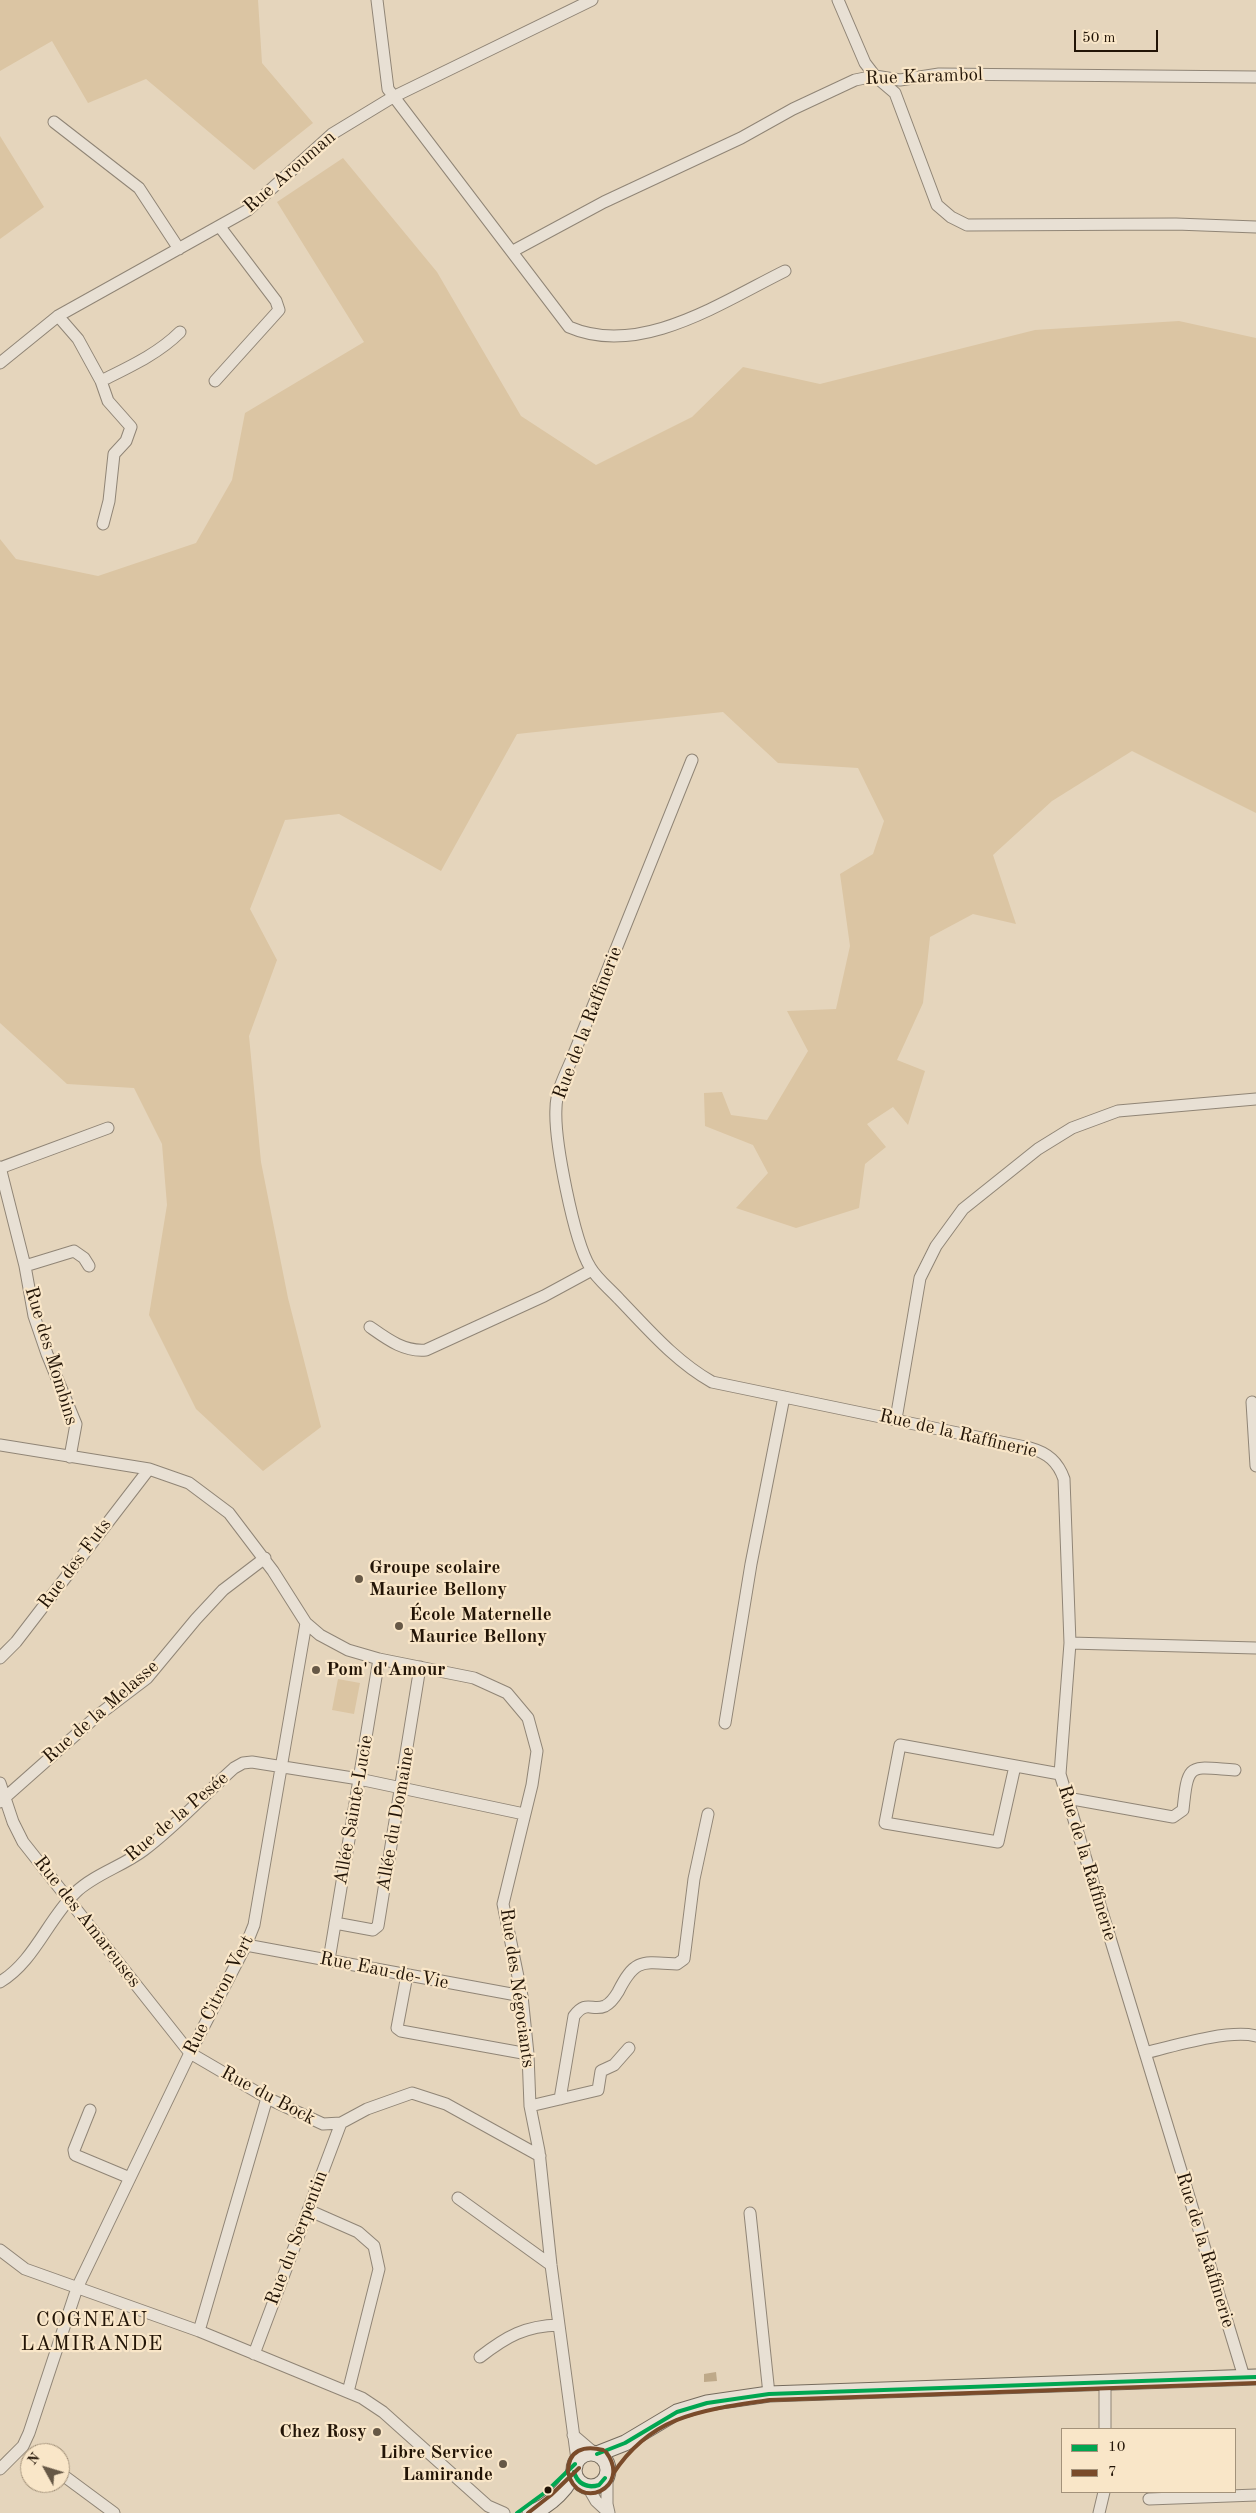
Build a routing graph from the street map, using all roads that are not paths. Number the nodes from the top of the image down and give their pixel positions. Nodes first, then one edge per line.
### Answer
1 (377, 0) edge
2 (592, 0) edge
3 (838, 0) edge
4 (875, 76) junction
5 (1256, 77) edge
6 (393, 97) junction
7 (54, 122) dead end
8 (220, 227) junction
9 (1256, 227) edge
10 (179, 249) junction
11 (513, 251) junction
12 (785, 272) dead end
13 (58, 316) junction
14 (180, 332) dead end
15 (0, 363) edge
16 (101, 381) junction
17 (215, 381) dead end
18 (103, 524) dead end
19 (692, 760) dead end
20 (1256, 1099) edge
21 (108, 1128) dead end
22 (0, 1168) edge
23 (25, 1266) junction
24 (89, 1266) dead end
25 (592, 1270) junction
26 (370, 1327) dead end
27 (784, 1397) junction
28 (1252, 1402) dead end
29 (896, 1419) junction
30 (0, 1445) edge
31 (70, 1457) junction
32 (1256, 1466) edge
33 (149, 1469) junction
34 (265, 1558) junction
35 (306, 1623) junction
36 (1070, 1643) junction
37 (1256, 1648) edge
38 (0, 1658) edge
39 (379, 1659) junction
40 (420, 1667) junction
41 (725, 1724) dead end
42 (281, 1766) junction
43 (1015, 1766) junction
44 (1235, 1770) dead end
45 (1060, 1774) junction
46 (359, 1779) junction
47 (0, 1783) edge
48 (402, 1788) junction
49 (1066, 1798) junction
50 (2, 1800) edge
51 (524, 1814) junction
52 (708, 1814) dead end
53 (68, 1900) junction
54 (335, 1923) junction
55 (246, 1945) junction
56 (329, 1960) junction
57 (407, 1975) junction
58 (0, 1982) edge
59 (522, 1996) junction
60 (1256, 2036) edge
61 (628, 2048) dead end
62 (190, 2053) junction
63 (1145, 2053) junction
64 (528, 2054) junction
65 (267, 2098) junction
66 (560, 2099) junction
67 (530, 2106) junction
68 (90, 2110) dead end
69 (341, 2123) junction
70 (540, 2156) junction
71 (130, 2178) junction
72 (458, 2198) dead end
73 (308, 2210) junction
74 (750, 2213) dead end
75 (0, 2250) edge
76 (551, 2265) junction
77 (77, 2288) junction
78 (559, 2325) junction
79 (199, 2331) junction
80 (254, 2354) junction
81 (480, 2357) dead end
82 (1250, 2377) edge
83 (1105, 2382) junction
84 (348, 2392) junction
85 (769, 2394) junction
86 (1105, 2428) edge
87 (573, 2435) junction
88 (24, 2443) edge
89 (625, 2443) junction
90 (20, 2449) edge
91 (595, 2454) junction
92 (576, 2463) junction
93 (0, 2469) edge
94 (608, 2473) junction
95 (70, 2480) edge
96 (585, 2485) junction
97 (562, 2491) junction
98 (1104, 2493) edge
99 (1256, 2495) edge
100 (1149, 2499) dead end
101 (490, 2509) edge
102 (538, 2511) edge
103 (114, 2513) edge
104 (504, 2513) edge
105 (609, 2513) edge
106 (1099, 2513) edge

1 - 6 street
2 - 6 street, Rue Arouman
3 - 4 street
4 - 5 street, Rue Karambol
4 - 9 street
4 - 11 street, Rue Karambol
6 - 8 street, Rue Arouman
6 - 11 street
7 - 10 street
8 - 10 street, Rue Arouman
8 - 17 street
10 - 13 street, Rue Arouman
11 - 12 street
13 - 15 street, Rue Arouman
13 - 16 street
14 - 16 street
16 - 18 street
19 - 25 street, Rue de la Raffinerie
20 - 29 street
21 - 22 street
22 - 23 street, Rue des Mombins
23 - 24 street
23 - 31 street, Rue des Mombins
25 - 26 street
25 - 27 street, Rue de la Raffinerie
27 - 29 street, Rue de la Raffinerie
27 - 41 street
28 - 32 street
29 - 36 street, Rue de la Raffinerie
30 - 31 street, Rue des Négociants
31 - 33 street, Rue des Négociants
33 - 34 street, Rue des Négociants
33 - 38 street, Rue des Futs
34 - 35 street, Rue des Négociants
34 - 50 street, Rue de la Melasse
35 - 39 street, Rue des Négociants
35 - 42 street, Rue Citron Vert
36 - 37 street
36 - 45 street, Rue de la Raffinerie
39 - 40 street, Rue des Négociants
39 - 46 street, Allée Sainte-Lucie
40 - 48 street, Allée du Domaine
40 - 51 street, Rue des Négociants
42 - 46 street, Rue de la Pesée
42 - 53 street, Rue de la Pesée
42 - 55 street, Rue Citron Vert
43 - 43 street
43 - 45 street
44 - 49 street
45 - 49 street, Rue de la Raffinerie
46 - 48 street, Rue de la Pesée
46 - 54 street, Allée Sainte-Lucie
47 - 50 street, Rue des Amareuses
48 - 51 street, Rue de la Pesée
48 - 54 street, Allée du Domaine
49 - 63 street, Rue de la Raffinerie
50 - 53 street, Rue des Amareuses
51 - 59 street, Rue des Négociants
52 - 66 street
53 - 58 street, Rue de la Pesée
53 - 62 street, Rue des Amareuses
54 - 56 street, Allée Sainte-Lucie
55 - 56 street, Rue Eau-de-Vie
55 - 62 street, Rue Citron Vert
56 - 57 street, Rue Eau-de-Vie
57 - 59 street, Rue Eau-de-Vie
57 - 64 street
59 - 64 street, Rue des Négociants
60 - 63 street
61 - 66 street
62 - 65 street, Rue du Bock
62 - 71 street, Rue Citron Vert
63 - 82 street, Rue de la Raffinerie
64 - 67 street, Rue des Négociants
65 - 69 street, Rue du Bock
65 - 79 street
66 - 67 street
67 - 70 street, Rue des Négociants
68 - 71 street
69 - 70 street, Rue du Bock
69 - 73 street, Rue du Serpentin
70 - 76 street, Rue des Négociants
71 - 77 street, Rue Citron Vert
72 - 76 street
73 - 80 street, Rue du Serpentin
73 - 84 street
74 - 85 street
75 - 77 street
76 - 78 street, Rue des Négociants
77 - 79 street
77 - 88 street, Rue Citron Vert
78 - 81 street
78 - 87 street, Rue des Négociants
79 - 80 street
80 - 84 street
82 - 83 street
83 - 85 street
83 - 86 street
84 - 101 street
85 - 89 street
87 - 91 street
87 - 92 street, Rue des Négociants
89 - 91 street
89 - 94 street
90 - 93 street
91 - 92 street
91 - 94 street
92 - 96 street
92 - 97 street
94 - 96 street
94 - 105 street
95 - 103 street
96 - 97 street
96 - 105 street
97 - 102 street
98 - 106 street
99 - 100 street
101 - 104 street

